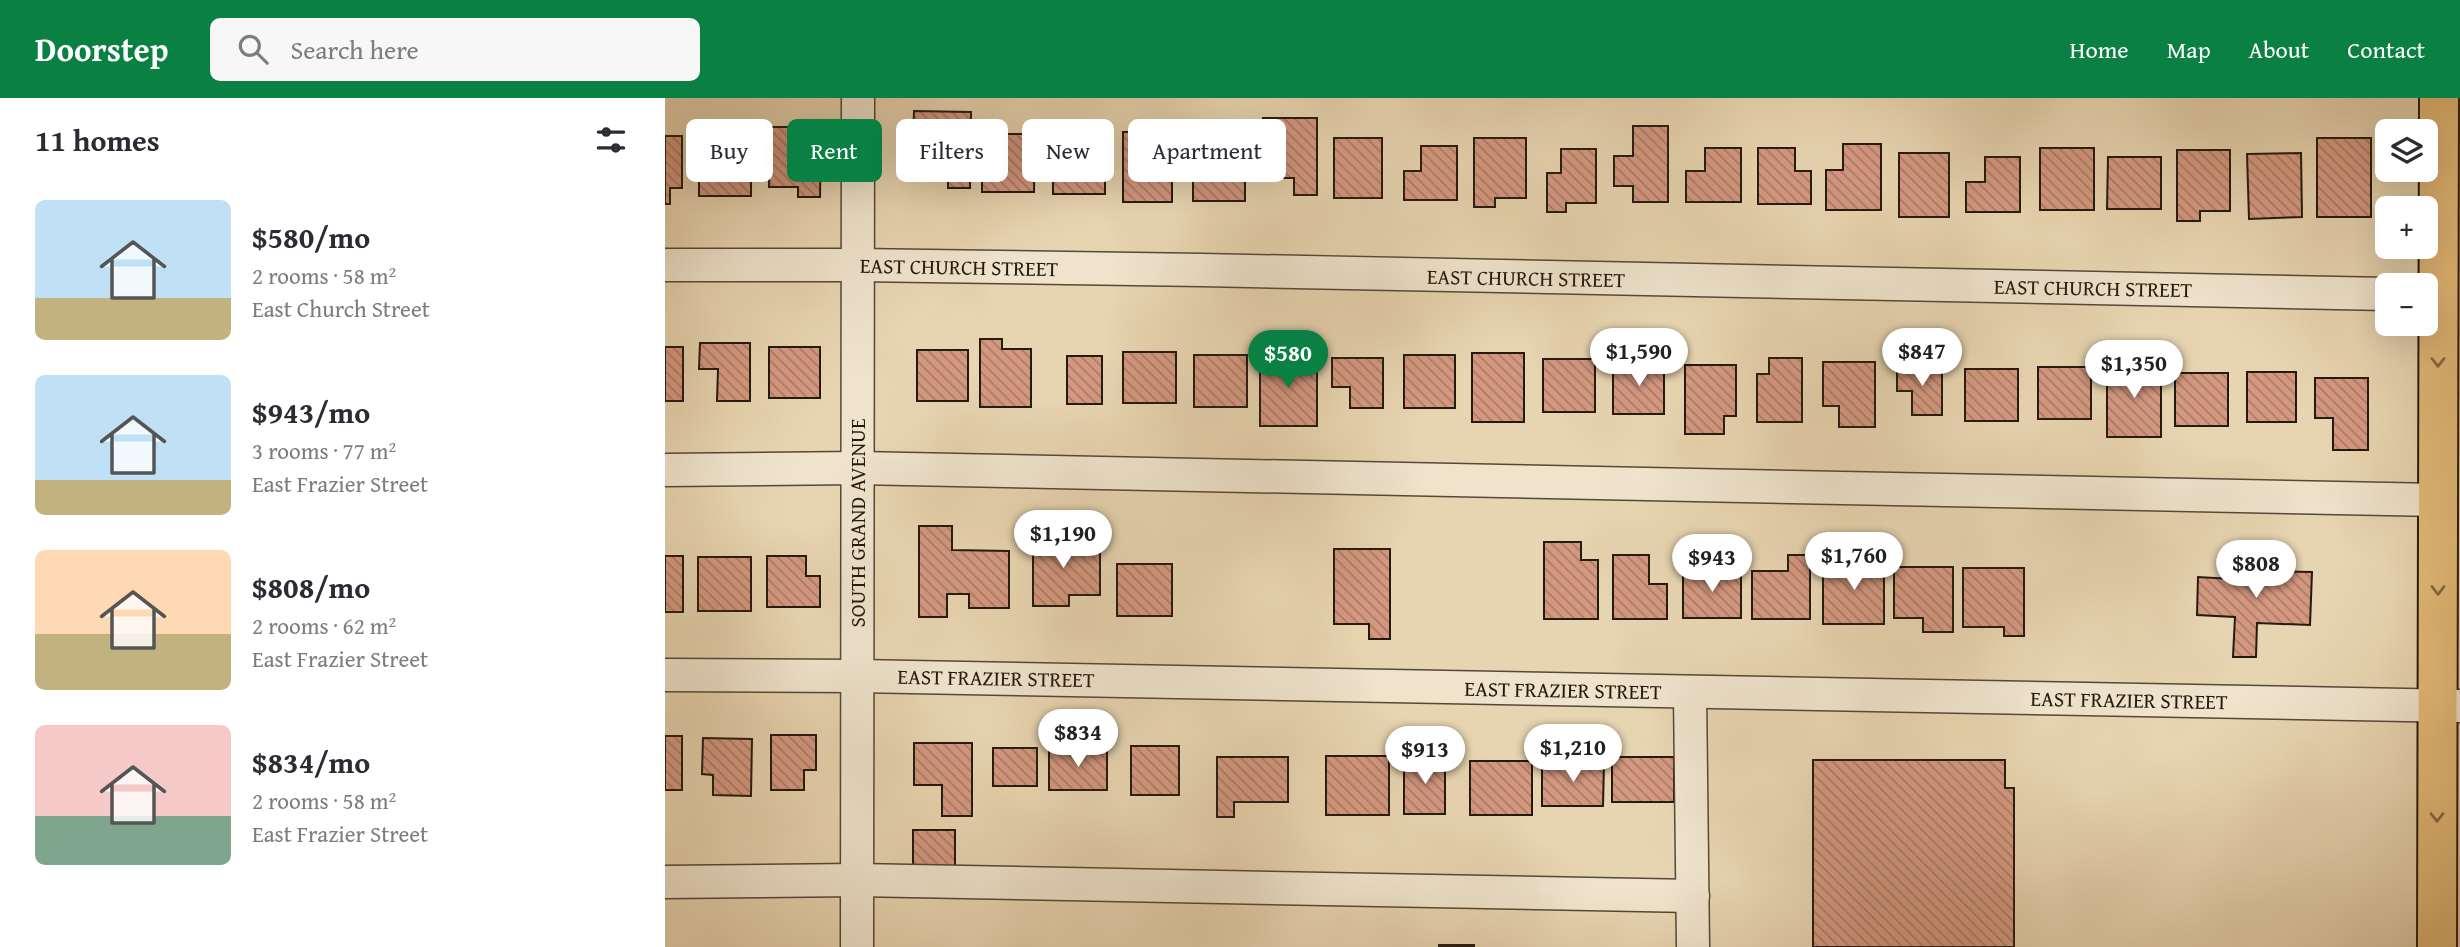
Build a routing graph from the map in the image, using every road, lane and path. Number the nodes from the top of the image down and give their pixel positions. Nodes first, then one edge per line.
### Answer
1 (858, 98) edge
2 (2439, 98) edge
3 (665, 265) edge
4 (857, 265) junction
5 (2375, 293) edge
6 (2441, 295) edge
7 (857, 468) junction
8 (665, 470) edge
9 (2438, 500) junction
10 (665, 675) edge
11 (857, 676) junction
12 (1690, 692) junction
13 (2449, 706) edge
14 (857, 880) junction
15 (665, 882) edge
16 (1693, 896) junction
17 (857, 947) edge
18 (1693, 947) edge
19 (2437, 947) edge

1 - 4 street, SOUTH GRAND AVENUE
2 - 6 main road
3 - 4 street, EAST CHURCH STREET
4 - 5 street, EAST CHURCH STREET
4 - 7 street, SOUTH GRAND AVENUE
6 -> 9 main road
7 - 8 street
7 - 9 street
7 - 11 street, SOUTH GRAND AVENUE
9 -> 13 main road
10 - 11 street, EAST FRAZIER STREET
11 - 12 street, EAST FRAZIER STREET
11 - 14 street, SOUTH GRAND AVENUE
12 - 13 street, EAST FRAZIER STREET
12 - 16 street
13 -> 19 main road
14 - 15 street
14 - 16 street
14 - 17 street, SOUTH GRAND AVENUE
16 - 18 street

